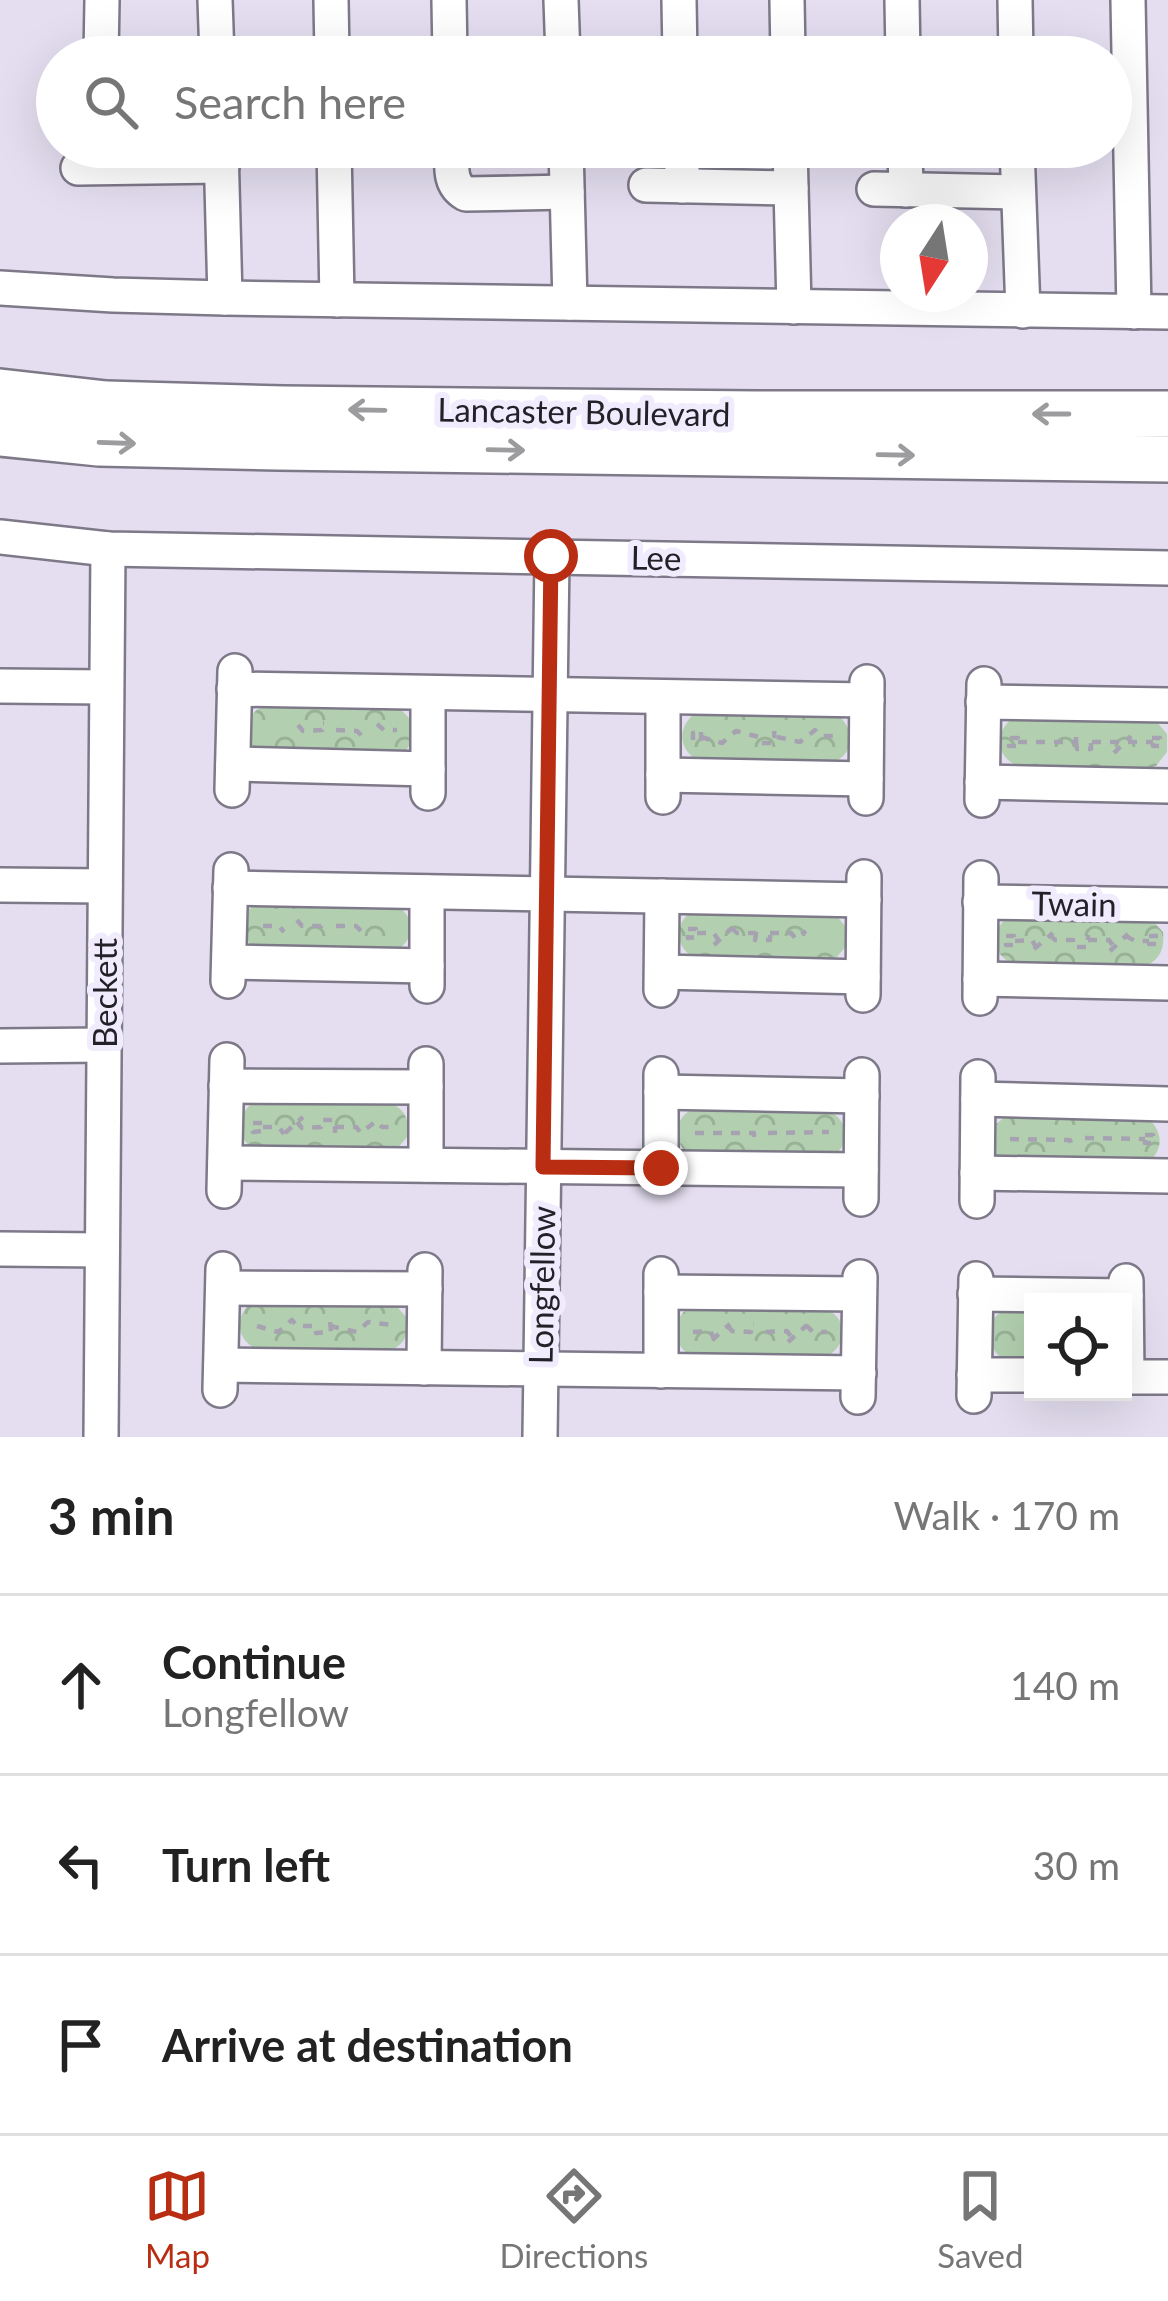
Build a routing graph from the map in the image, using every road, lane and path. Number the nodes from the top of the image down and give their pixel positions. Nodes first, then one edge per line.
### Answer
1 (102, 0) edge
2 (215, 0) edge
3 (331, 0) edge
4 (449, 0) edge
5 (561, 0) edge
6 (679, 0) edge
7 (787, 0) edge
8 (902, 0) edge
9 (1015, 0) edge
10 (1128, 0) edge
11 (101, 36) edge
12 (217, 36) edge
13 (332, 36) edge
14 (450, 36) edge
15 (562, 36) edge
16 (680, 36) edge
17 (788, 36) edge
18 (903, 36) edge
19 (1016, 36) edge
20 (1129, 36) edge
21 (222, 168) edge
22 (334, 168) edge
23 (453, 168) edge
24 (566, 168) edge
25 (682, 168) edge
26 (791, 168) edge
27 (898, 168) edge
28 (1017, 168) edge
29 (1131, 168) edge
30 (646, 185) dead end
31 (682, 186) junction
32 (791, 188) junction
33 (567, 192) junction
34 (1018, 192) junction
35 (0, 288) edge
36 (225, 298) junction
37 (337, 300) junction
38 (570, 303) junction
39 (794, 307) junction
40 (1022, 310) junction
41 (1134, 312) junction
42 (1168, 312) edge
43 (0, 392) edge
44 (1168, 414) edge
45 (0, 433) edge
46 (1168, 459) edge
47 (0, 537) edge
48 (107, 548) junction
49 (551, 556) junction
50 (1168, 568) edge
51 (0, 686) edge
52 (106, 687) junction
53 (329, 691) junction
54 (416, 692) junction
55 (550, 695) junction
56 (663, 697) junction
57 (1086, 704) junction
58 (1164, 705) edge
59 (377, 724) junction
60 (298, 725) junction
61 (398, 730) dead end
62 (836, 736) dead end
63 (701, 737) dead end
64 (1018, 742) dead end
65 (1047, 742) junction
66 (1124, 742) junction
67 (1153, 742) dead end
68 (242, 773) junction
69 (1087, 785) junction
70 (1168, 786) edge
71 (992, 789) junction
72 (0, 885) edge
73 (105, 886) junction
74 (416, 892) junction
75 (547, 894) junction
76 (662, 896) junction
77 (758, 898) junction
78 (1082, 904) junction
79 (1162, 905) edge
80 (262, 926) dead end
81 (322, 926) dead end
82 (336, 926) dead end
83 (732, 928) junction
84 (697, 933) dead end
85 (817, 933) dead end
86 (1050, 935) junction
87 (1126, 936) junction
88 (718, 940) junction
89 (1014, 940) dead end
90 (1149, 940) dead end
91 (1036, 946) junction
92 (1114, 947) junction
93 (672, 979) junction
94 (1081, 981) junction
95 (1168, 983) edge
96 (988, 986) junction
97 (104, 1045) junction
98 (0, 1046) edge
99 (334, 1086) junction
100 (853, 1089) junction
101 (1076, 1102) junction
102 (1160, 1103) edge
103 (297, 1122) junction
104 (762, 1122) junction
105 (262, 1127) dead end
106 (335, 1127) junction
107 (396, 1127) dead end
108 (830, 1132) dead end
109 (694, 1133) dead end
110 (724, 1133) junction
111 (802, 1133) junction
112 (321, 1134) dead end
113 (1010, 1139) dead end
114 (1040, 1139) junction
115 (1117, 1139) junction
116 (1145, 1139) dead end
117 (426, 1166) junction
118 (543, 1167) junction
119 (674, 1168) junction
120 (768, 1169) junction
121 (1082, 1174) junction
122 (1168, 1176) edge
123 (987, 1182) junction
124 (0, 1250) edge
125 (103, 1250) junction
126 (854, 1288) junction
127 (763, 1292) junction
128 (1126, 1293) edge
129 (392, 1325) dead end
130 (806, 1325) junction
131 (256, 1326) dead end
132 (728, 1326) junction
133 (692, 1332) dead end
134 (827, 1332) dead end
135 (714, 1338) junction
136 (792, 1338) junction
137 (764, 1348) junction
138 (424, 1368) junction
139 (541, 1369) junction
140 (673, 1371) junction
141 (1132, 1377) edge
142 (1168, 1377) edge
143 (1024, 1378) edge
144 (101, 1437) edge
145 (540, 1437) edge

1 - 11 street
2 - 12 street
3 - 13 street
4 - 14 street
5 - 15 street
6 - 16 street
7 - 17 street
8 - 18 street
9 - 19 street
10 - 20 street
21 - 36 street
22 - 37 street
23 - 33 street
24 - 33 street
25 - 31 street
26 - 32 street
27 - 34 street
28 - 34 street
29 - 41 street
30 - 31 street
31 - 32 street
32 - 39 street
33 - 38 street
34 - 40 street
35 - 36 street
36 - 37 street
37 - 38 street
38 - 39 street
39 - 40 street
40 - 41 street
41 - 42 street
44 -> 43 main road, Lancaster Boulevard
45 -> 46 main road, Lancaster Boulevard
47 - 48 street, Lee
48 - 49 street, Lee
48 - 52 street, Beckett
49 - 50 street, Lee
49 - 55 street, Longfellow
51 - 52 street
52 - 73 street, Beckett
53 - 54 street
53 - 60 path
53 - 68 street
54 - 55 street
54 - 59 path
54 - 68 street
55 - 56 street
55 - 75 street, Longfellow
56 - 56 street
57 - 58 street
57 - 65 path
57 - 71 street
58 - 66 path
59 - 60 path
59 - 61 path
60 - 68 path
62 - 63 path
64 - 65 path
65 - 66 path
65 - 71 path
66 - 67 path
66 - 69 path
69 - 70 street
69 - 71 street
72 - 73 street
73 - 97 street, Beckett
74 - 74 street
74 - 75 street
74 - 82 path
75 - 76 street
75 - 118 street, Longfellow
76 - 77 street
76 - 93 street
77 - 83 path
77 - 93 street
78 - 79 street, Twain
78 - 86 path
78 - 96 street, Twain
79 - 87 path
80 - 81 path
83 - 85 path
83 - 88 path
84 - 88 path
86 - 91 path
86 - 92 path
87 - 90 path
87 - 92 path
88 - 93 path
89 - 91 path
91 - 96 path
92 - 94 path
94 - 95 street
94 - 96 street
97 - 98 street
97 - 125 street, Beckett
99 - 103 path
99 - 117 street
99 - 117 street
100 - 104 street
100 - 111 path
100 - 120 street
101 - 102 street
101 - 114 path
101 - 123 street
102 - 115 path
103 - 105 path
103 - 106 path
104 - 110 path
104 - 110 path
104 - 111 path
104 - 119 street
106 - 107 path
106 - 112 path
108 - 111 path
109 - 110 path
110 - 119 path
111 - 120 path
113 - 114 path
114 - 115 path
114 - 123 path
115 - 116 path
115 - 121 path
117 - 118 street
118 - 119 street
118 - 139 street, Longfellow
119 - 120 street
121 - 122 street
121 - 123 street
124 - 125 street
125 - 144 street, Beckett
126 - 127 street
126 - 130 path
126 - 137 street
127 - 132 path
127 - 140 street
128 - 143 street
129 - 131 path
130 - 134 path
130 - 136 path
132 - 135 path
132 - 137 path
133 - 135 path
135 - 140 path
136 - 137 path
136 - 137 path
137 - 140 street
138 - 138 street
138 - 139 street
139 - 140 street
139 - 145 street, Longfellow
141 - 142 street

